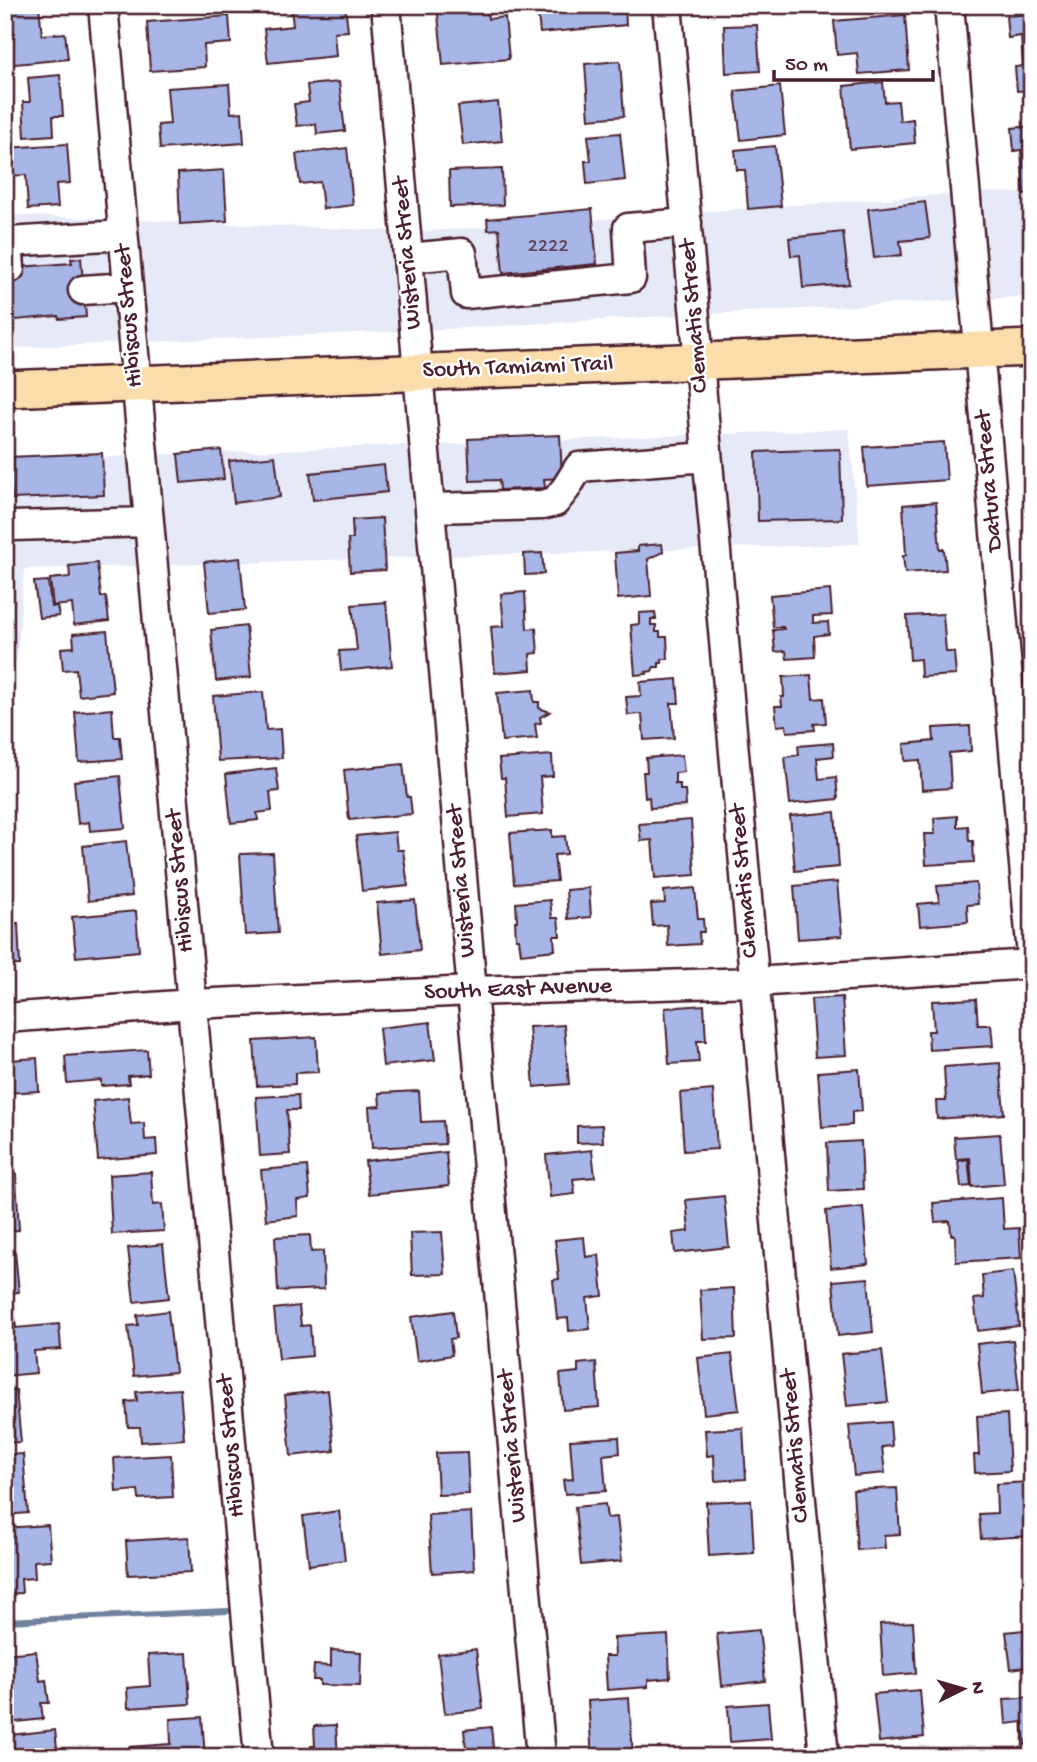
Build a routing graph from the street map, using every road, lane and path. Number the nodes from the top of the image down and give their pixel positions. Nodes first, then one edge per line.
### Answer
1 (103, 5) edge
2 (386, 5) edge
3 (667, 5) edge
4 (949, 5) edge
5 (687, 223) junction
6 (123, 235) junction
7 (408, 258) junction
8 (10, 268) dead end
9 (128, 287) junction
10 (83, 290) dead end
11 (1032, 348) edge
12 (979, 350) junction
13 (699, 361) junction
14 (418, 372) junction
15 (136, 384) junction
16 (5, 389) edge
17 (708, 457) junction
18 (430, 508) junction
19 (149, 522) junction
20 (12, 526) dead end
21 (1032, 956) edge
22 (1032, 964) edge
23 (754, 982) junction
24 (471, 991) junction
25 (192, 1004) junction
26 (5, 1018) edge
27 (259, 1757) edge
28 (541, 1757) edge
29 (824, 1757) edge

1 - 6 street, Hibiscus Street
2 - 7 street, Wisteria Street
3 - 5 street, Clematis Street
4 - 12 street, Datura Street
5 - 7 street
5 - 13 street, Clematis Street
6 - 8 street
6 - 9 street, Hibiscus Street
7 - 14 street, Wisteria Street
9 - 10 street
9 - 15 street, Hibiscus Street
11 - 12 main road, South Tamiami Trail
12 - 13 main road, South Tamiami Trail
12 - 21 street, Datura Street
13 - 14 main road, South Tamiami Trail
13 - 17 street, Clematis Street
14 - 15 main road, South Tamiami Trail
14 - 18 street, Wisteria Street
15 - 16 main road, South Tamiami Trail
15 - 19 street, Hibiscus Street
17 - 18 street
17 - 23 street, Clematis Street
18 - 24 street, Wisteria Street
19 - 20 street
19 - 25 street, Hibiscus Street
22 - 23 street, South East Avenue
23 - 24 street, South East Avenue
23 - 29 street, Clematis Street
24 - 25 street, South East Avenue
24 - 28 street, Wisteria Street
25 - 26 street, South East Avenue
25 - 27 street, Hibiscus Street

